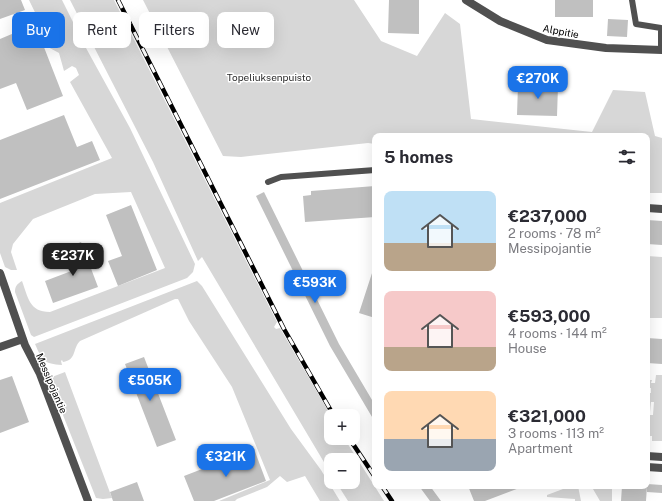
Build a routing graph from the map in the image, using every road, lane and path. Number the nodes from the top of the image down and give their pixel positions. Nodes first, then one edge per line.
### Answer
1 (466, 0) edge
2 (632, 0) edge
3 (661, 50) edge
4 (372, 170) edge
5 (268, 182) dead end
6 (650, 208) edge
7 (662, 209) edge
8 (0, 273) edge
9 (23, 339) junction
10 (0, 347) edge
11 (650, 456) edge
12 (662, 457) edge
13 (650, 466) edge
14 (662, 468) edge
15 (88, 501) edge

1 - 3 street, Alppitie
2 - 3 lane
4 - 5 lane
6 - 7 street
8 - 9 street, Messipojantie
9 - 10 street
9 - 15 street, Messipojantie
11 - 12 street
13 - 14 street

